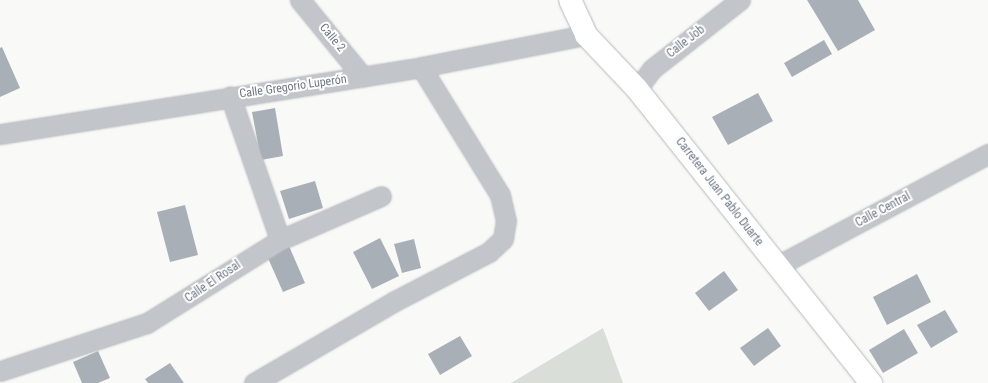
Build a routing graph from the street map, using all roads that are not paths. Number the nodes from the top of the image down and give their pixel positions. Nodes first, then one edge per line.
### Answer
1 (300, 0) edge
2 (570, 0) edge
3 (740, 0) edge
4 (586, 35) junction
5 (421, 67) junction
6 (363, 77) junction
7 (637, 89) junction
8 (230, 96) junction
9 (0, 134) edge
10 (988, 154) edge
11 (381, 196) dead end
12 (280, 240) junction
13 (777, 266) junction
14 (0, 371) edge
15 (254, 383) edge
16 (871, 383) edge

1 - 6 street, Calle 2
2 - 4 main road, Carretera Juan Pablo Duarte
3 - 7 street, Calle Job
4 - 5 street, Calle Gregorio Luperón
4 - 7 main road, Carretera Juan Pablo Duarte
5 - 6 street, Calle Gregorio Luperón
5 - 15 street
6 - 8 street, Calle Gregorio Luperón
7 - 13 main road, Carretera Juan Pablo Duarte
8 - 9 street, Calle Gregorio Luperón
8 - 12 street
10 - 13 street, Calle Central
11 - 12 street, Calle El Rosal
12 - 14 street, Calle El Rosal
13 - 16 main road, Carretera Juan Pablo Duarte

